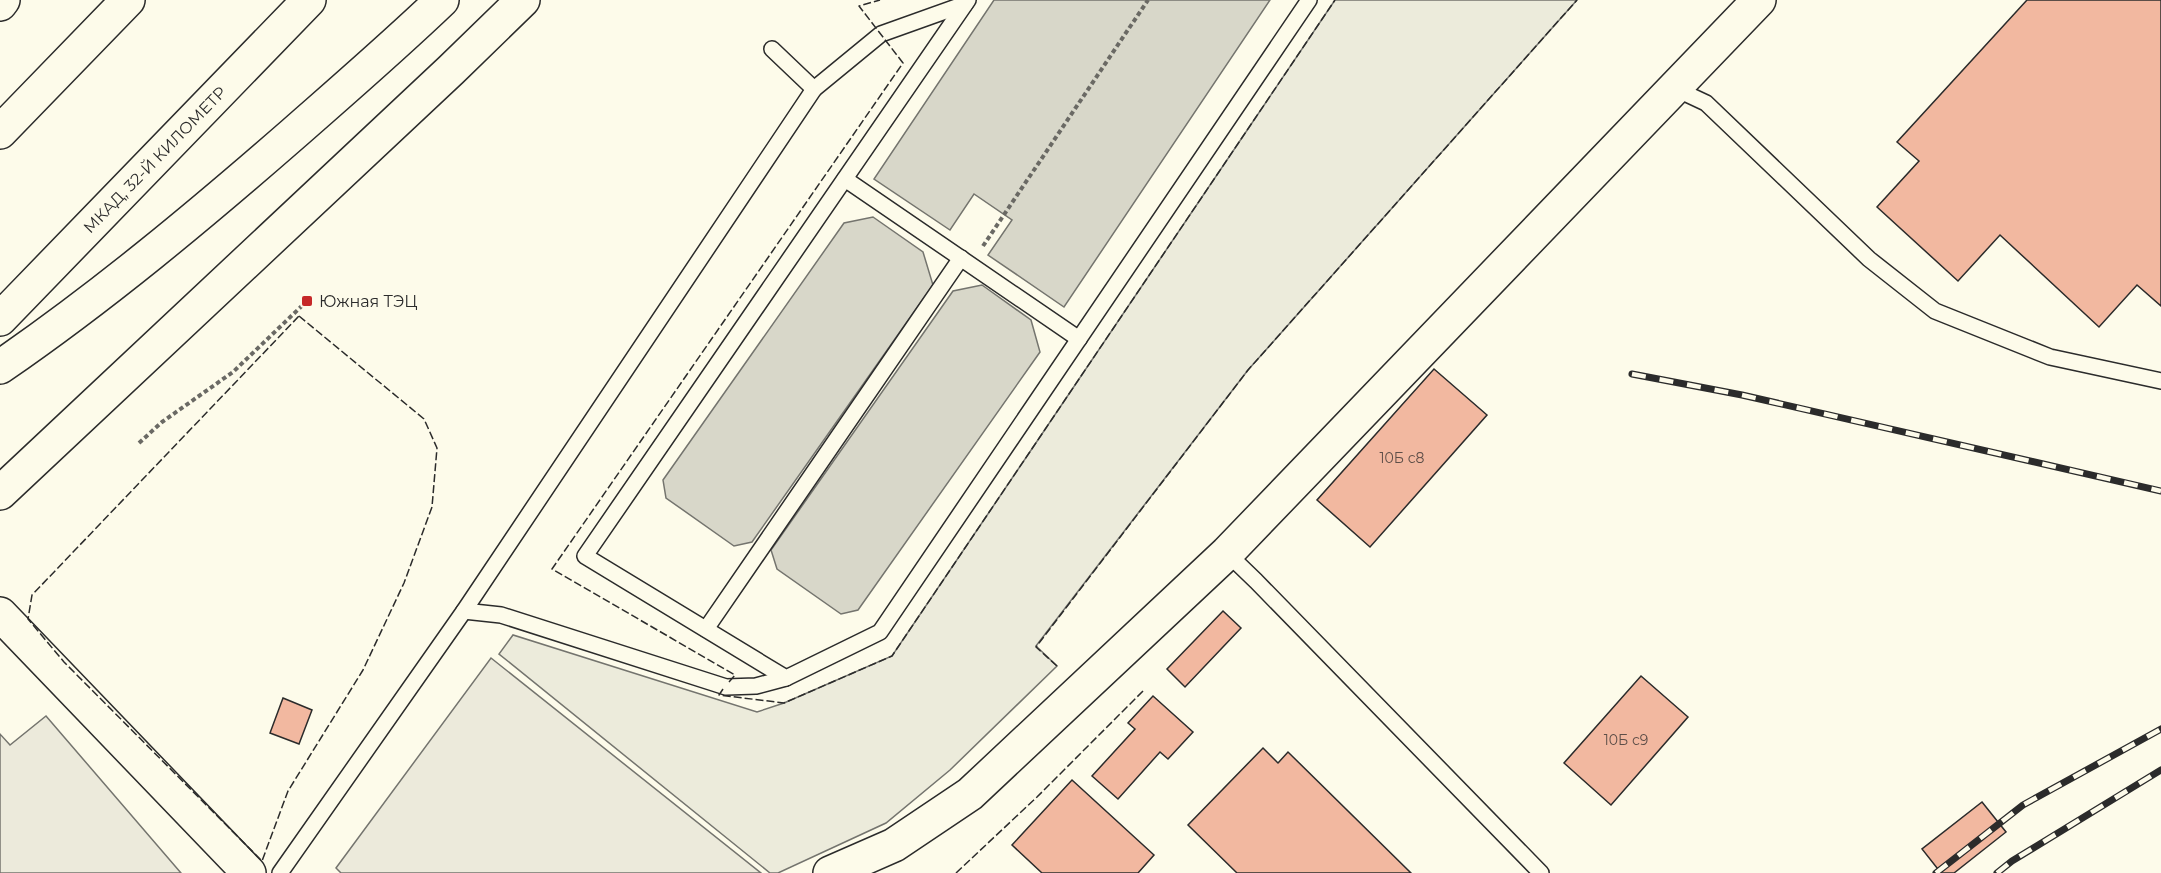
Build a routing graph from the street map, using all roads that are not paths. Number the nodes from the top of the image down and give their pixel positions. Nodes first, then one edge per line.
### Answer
1 (3, 0) edge
2 (128, 0) edge
3 (309, 0) edge
4 (442, 0) edge
5 (523, 0) edge
6 (1309, 0) edge
7 (1759, 0) edge
8 (966, 2) edge
9 (0, 4) edge
10 (772, 49) dead end
11 (1674, 88) junction
12 (814, 89) junction
13 (0, 132) edge
14 (845, 179) junction
15 (965, 261) junction
16 (0, 320) edge
17 (1079, 339) junction
18 (0, 367) edge
19 (2161, 381) edge
20 (0, 493) edge
21 (1227, 553) junction
22 (464, 611) junction
23 (0, 614) edge
24 (706, 630) junction
25 (786, 678) junction
26 (249, 873) edge
27 (280, 873) edge
28 (830, 873) edge
29 (1541, 873) edge

1 - 9 main road
2 - 13 main road
3 - 16 main road, МКАД, 32-Й КИЛОМЕТР
4 - 18 main road
5 - 20 main road
6 - 17 lane
7 - 11 main road
8 - 12 lane
8 - 14 lane
10 - 12 lane
11 - 19 lane
11 - 21 main road
12 - 22 lane
14 - 15 lane
14 - 24 lane
15 - 17 lane
15 - 24 lane
17 - 25 lane
21 - 28 main road
21 - 29 lane
22 - 25 lane
22 - 27 lane
23 - 26 main road
24 - 25 lane

